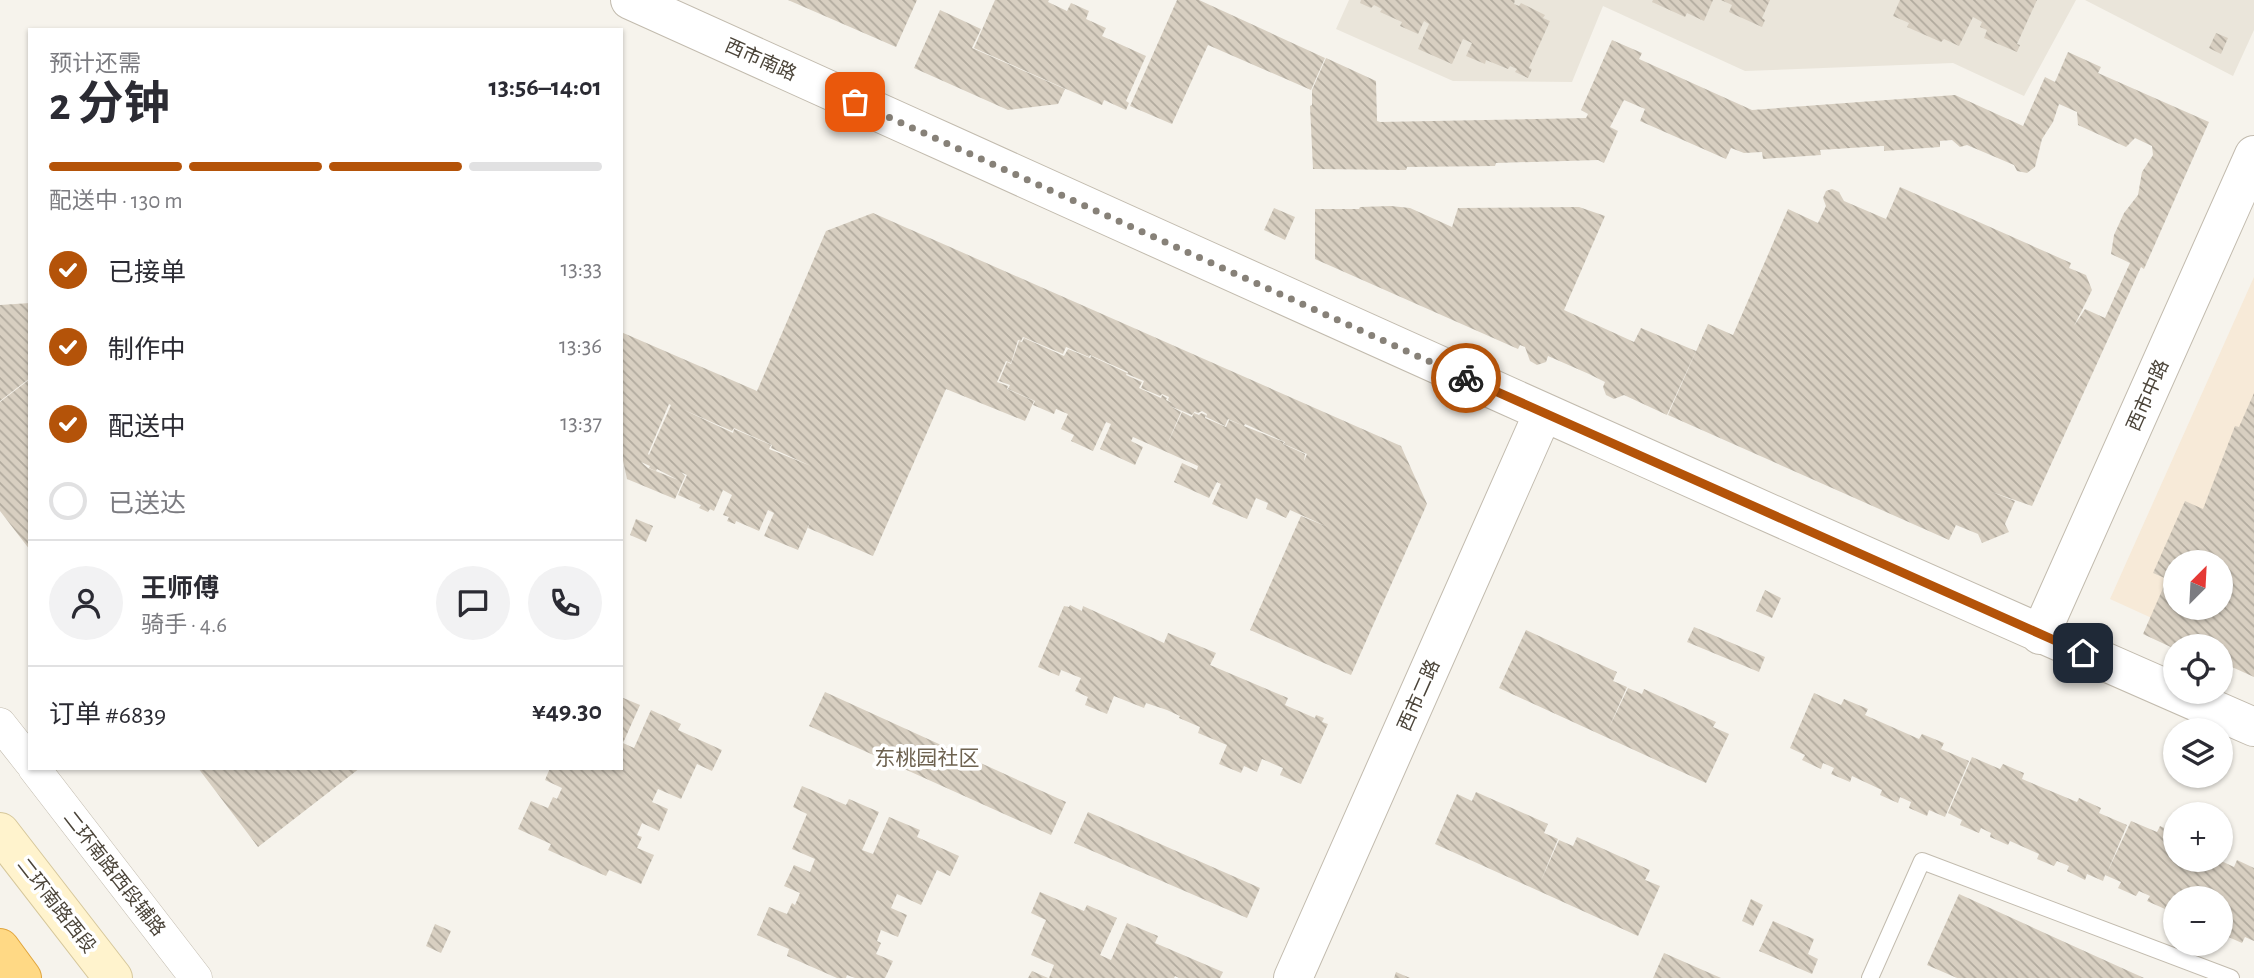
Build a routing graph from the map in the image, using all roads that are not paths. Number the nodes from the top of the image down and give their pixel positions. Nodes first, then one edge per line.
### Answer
1 (630, 0) edge
2 (2254, 155) edge
3 (1543, 413) junction
4 (2040, 635) junction
5 (0, 724) edge
6 (2254, 727) edge
7 (28, 759) edge
8 (36, 770) edge
9 (0, 832) edge
10 (0, 948) edge
11 (22, 978) edge
12 (113, 978) edge
13 (196, 978) edge
14 (1293, 978) edge
15 (1870, 978) edge
16 (2231, 978) edge

1 - 3 street, 西市南路
2 - 4 street, 西市中路
3 - 4 street, 西市南路
3 - 14 street, 西市二路
4 - 6 street, 西市南路
5 - 7 street
8 - 13 street, 二环南路西段辅路
9 - 12 main road, 二环南路西段
10 - 11 highway
15 - 16 lane

